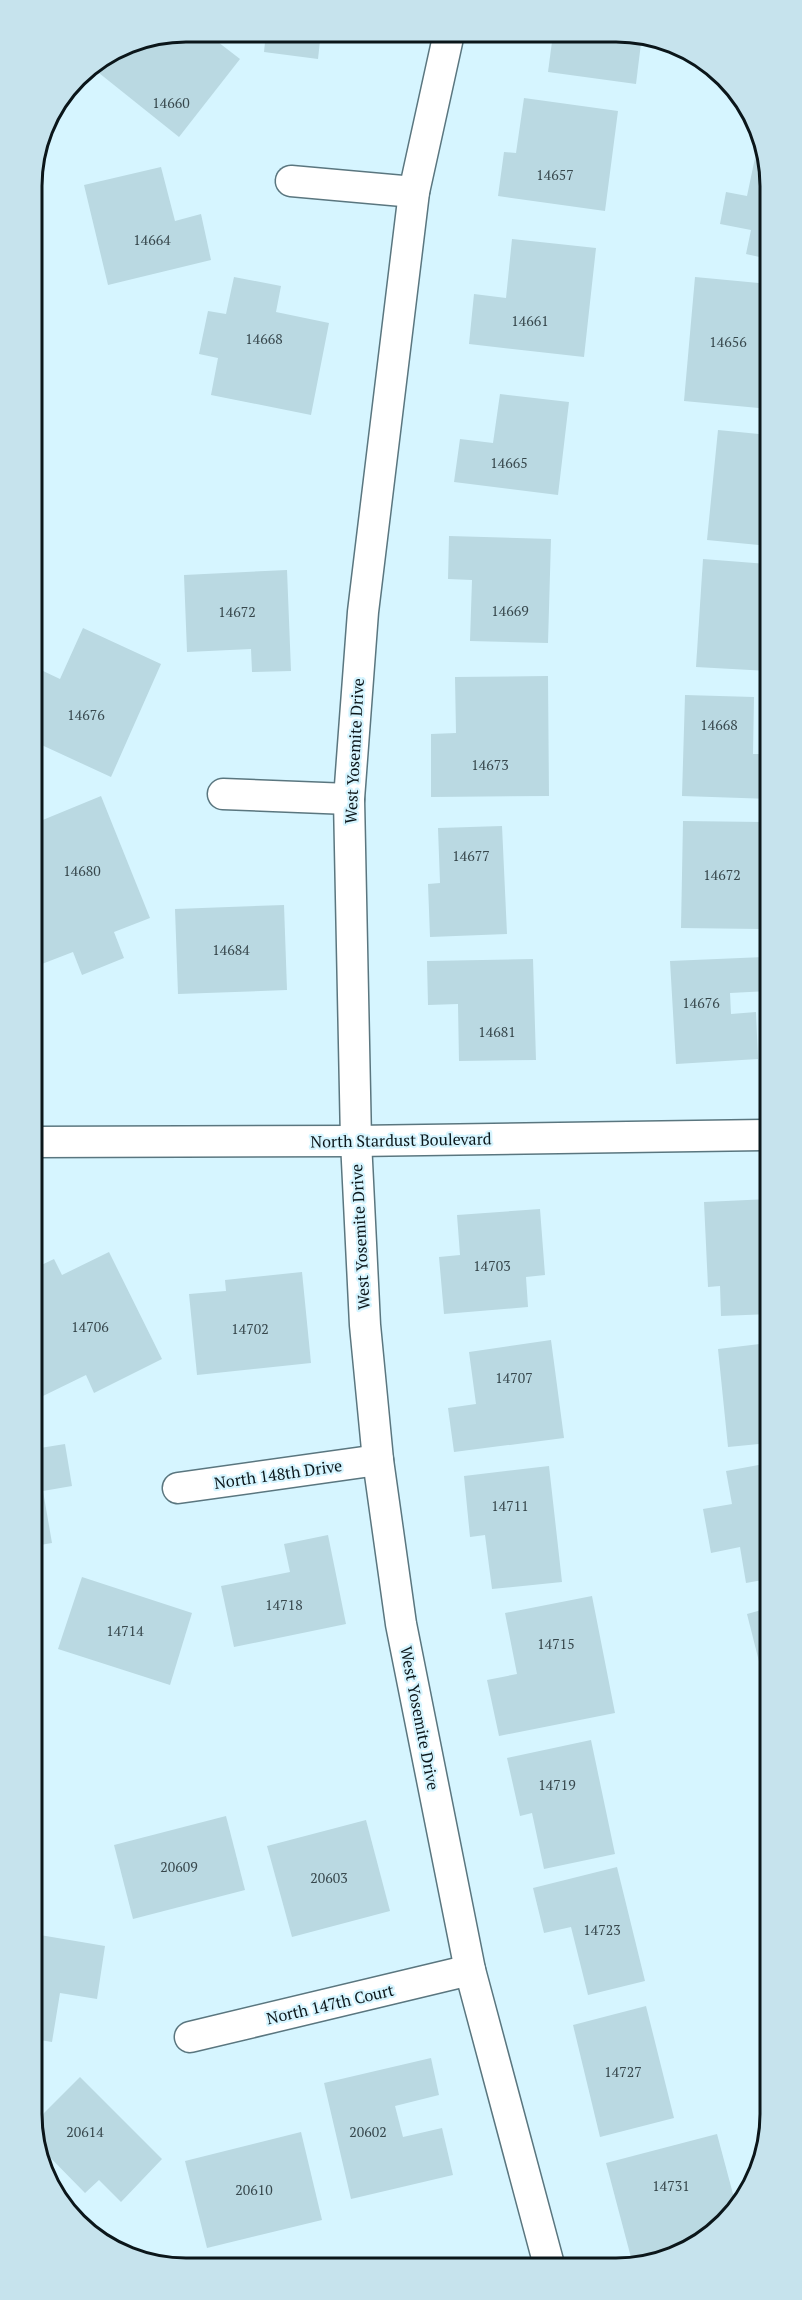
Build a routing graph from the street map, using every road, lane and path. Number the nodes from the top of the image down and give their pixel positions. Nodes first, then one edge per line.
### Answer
1 (447, 42) edge
2 (291, 181) dead end
3 (414, 192) junction
4 (223, 794) dead end
5 (349, 799) junction
6 (760, 1135) edge
7 (356, 1141) junction
8 (42, 1142) edge
9 (378, 1460) junction
10 (178, 1488) dead end
11 (470, 1970) junction
12 (190, 2037) dead end
13 (547, 2258) edge

1 - 3 street, West Yosemite Drive
2 - 3 street
3 - 5 street, West Yosemite Drive
4 - 5 street
5 - 7 street, West Yosemite Drive
6 - 7 street, North Stardust Boulevard
7 - 8 street, North Stardust Boulevard
7 - 9 street, West Yosemite Drive
9 - 10 street, North 148th Drive
9 - 11 street, West Yosemite Drive
11 - 12 street, North 147th Court
11 - 13 street, West Yosemite Drive

